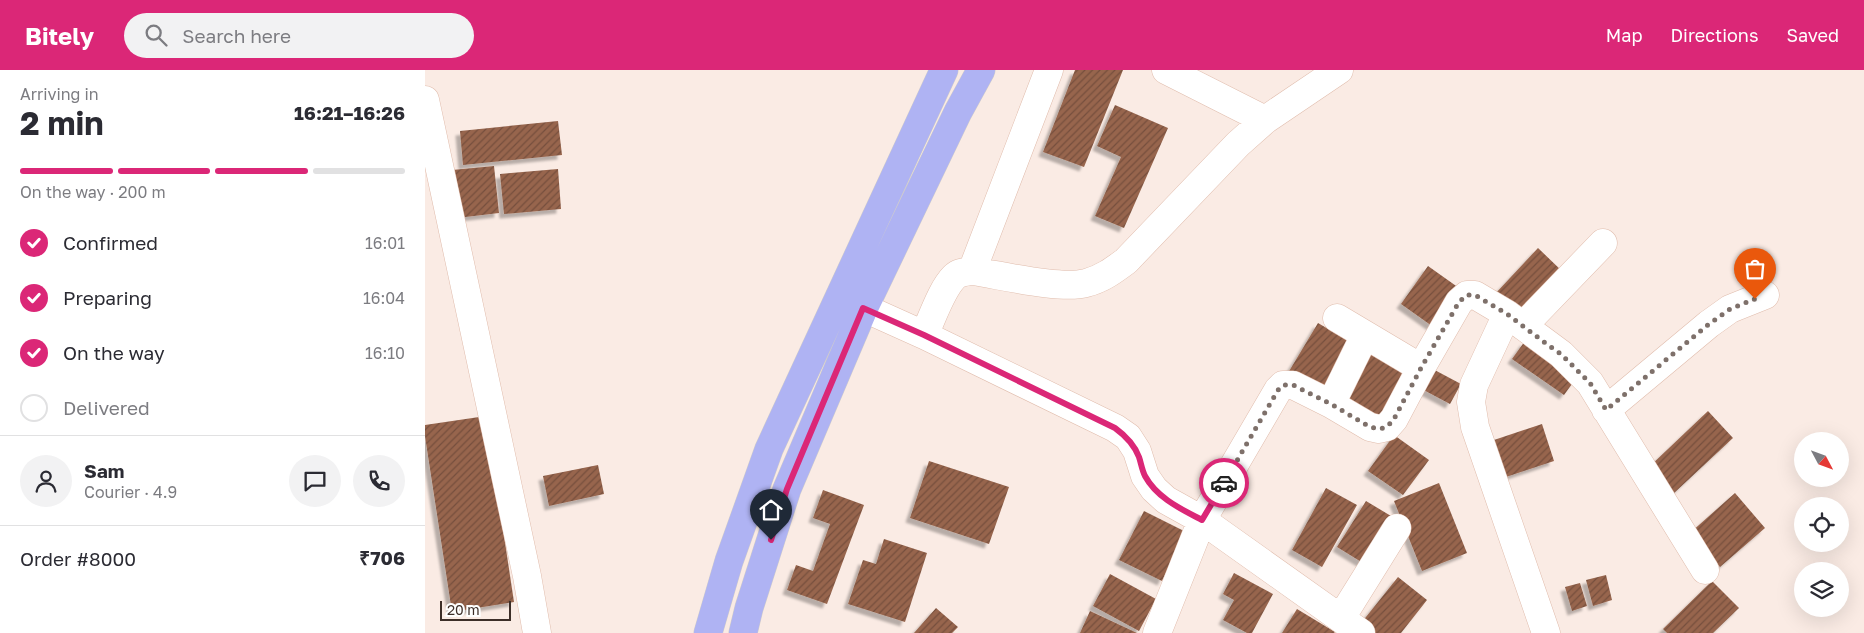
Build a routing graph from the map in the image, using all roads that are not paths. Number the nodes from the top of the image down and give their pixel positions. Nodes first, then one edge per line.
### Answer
1 (944, 70) edge
2 (981, 70) edge
3 (1049, 70) edge
4 (1166, 70) edge
5 (1339, 70) edge
6 (425, 100) edge
7 (1265, 120) junction
8 (1603, 243) dead end
9 (972, 271) junction
10 (1765, 296) dead end
11 (863, 308) junction
12 (1337, 318) dead end
13 (1515, 320) junction
14 (1365, 334) junction
15 (924, 335) junction
16 (1421, 368) junction
17 (1331, 404) junction
18 (1606, 410) junction
19 (1202, 520) junction
20 (1397, 528) dead end
21 (1705, 570) dead end
22 (1351, 626) edge
23 (537, 633) edge
24 (708, 633) edge
25 (743, 633) edge
26 (1157, 633) edge
27 (1546, 633) edge

1 - 24 main road
2 - 11 main road
3 - 9 street
4 - 7 street
5 - 7 street
6 - 23 street
7 - 9 street
8 - 13 street
9 - 15 street
10 - 18 street
11 - 15 street
11 - 25 main road
12 - 14 street
13 - 16 street
13 - 18 street
13 - 27 street
14 - 16 street
14 - 17 street
15 - 19 street
16 - 17 street
17 - 19 street
18 - 21 street
19 - 22 street
19 - 26 street
20 - 22 street

